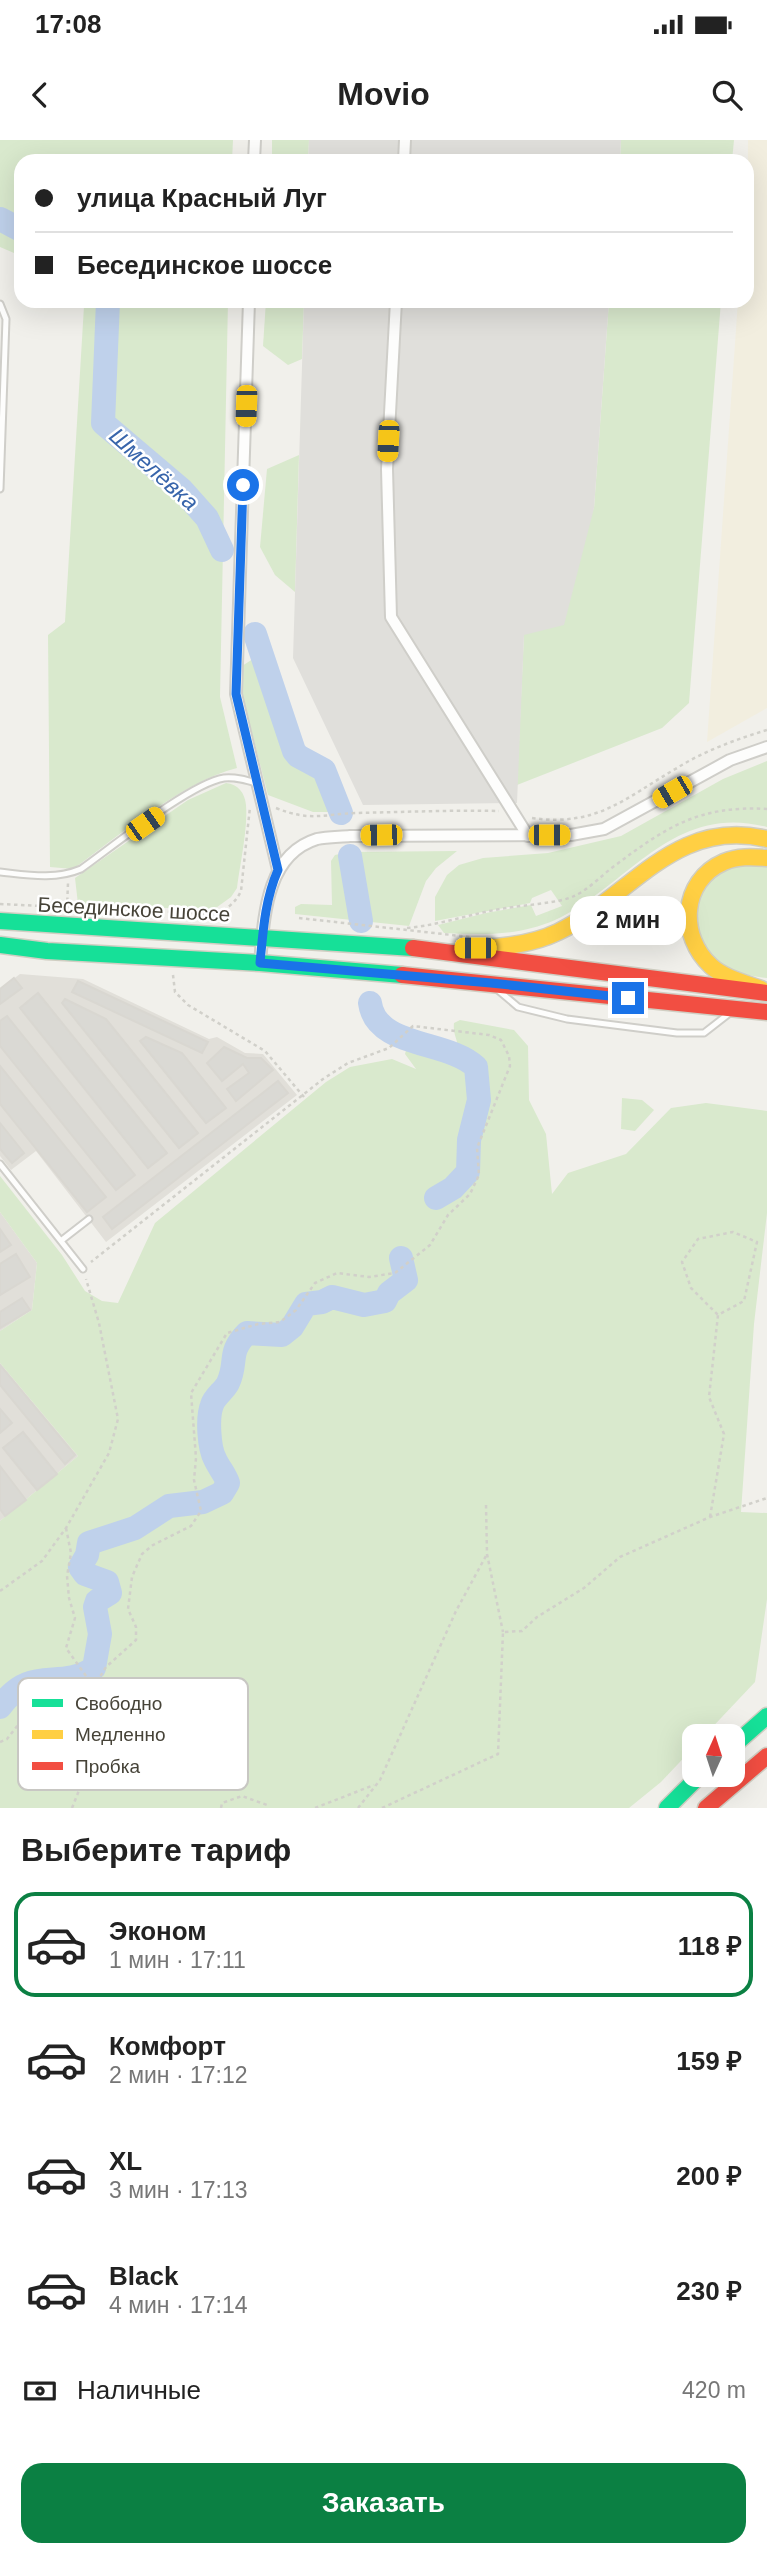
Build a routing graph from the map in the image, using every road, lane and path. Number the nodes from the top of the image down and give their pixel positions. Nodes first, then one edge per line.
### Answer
1 (0, 304) edge
2 (250, 308) edge
3 (396, 308) edge
4 (0, 489) edge
5 (767, 730) edge
6 (767, 747) edge
7 (256, 783) junction
8 (263, 802) junction
9 (514, 814) junction
10 (528, 835) junction
11 (767, 839) edge
12 (767, 858) edge
13 (278, 870) junction
14 (0, 872) edge
15 (68, 874) junction
16 (537, 903) dead end
17 (0, 904) edge
18 (67, 908) junction
19 (299, 918) dead end
20 (0, 921) edge
21 (400, 928) junction
22 (262, 937) junction
23 (474, 937) dead end
24 (0, 945) edge
25 (406, 947) junction
26 (260, 963) junction
27 (173, 972) dead end
28 (491, 983) junction
29 (767, 992) edge
30 (739, 1010) junction
31 (767, 1014) edge
32 (304, 1097) junction
33 (0, 1164) edge
34 (89, 1219) dead end
35 (62, 1240) junction
36 (83, 1269) junction
37 (718, 1315) junction
38 (767, 1498) edge
39 (486, 1505) dead end
40 (710, 1517) junction
41 (66, 1528) junction
42 (487, 1554) junction
43 (0, 1591) edge
44 (503, 1632) junction
45 (88, 1678) edge
46 (99, 1678) edge
47 (765, 1716) edge
48 (18, 1725) edge
49 (746, 1734) edge
50 (0, 1742) edge
51 (767, 1756) edge
52 (377, 1784) junction
53 (688, 1787) edge
54 (79, 1790) edge
55 (72, 1808) edge
56 (221, 1808) edge
57 (268, 1808) edge
58 (315, 1808) edge
59 (358, 1808) edge
60 (382, 1808) edge
61 (667, 1808) edge
62 (706, 1808) edge

1 - 4 lane
2 - 7 street
3 - 9 street
5 - 9 path
6 - 10 street
7 - 8 street
7 - 15 lane
7 - 18 path
8 - 9 path
8 - 13 street
9 - 10 street
10 - 13 street
11 - 25 main road
12 - 29 main road
13 - 22 street
14 - 15 lane
15 - 18 path
16 - 21 path
17 - 18 path
19 - 21 path
20 - 22 main road, Бесединское шоссе
21 - 23 path
22 - 25 main road, Бесединское шоссе
22 - 26 street
24 - 26 main road
25 - 29 main road, Бесединское шоссе
26 - 28 main road
27 - 32 path
28 - 30 main road
28 - 30 lane
30 - 31 main road
32 - 36 path
32 - 46 path
33 - 35 lane
34 - 35 lane
35 - 36 lane
36 - 41 path
37 - 37 path
37 - 40 path
38 - 40 path
39 - 42 path
40 - 44 path
41 - 43 path
41 - 45 path
42 - 44 path
42 - 52 path
44 - 60 path
47 - 49 main road
48 - 50 path
51 - 62 main road
52 - 58 path
52 - 59 path
53 - 61 main road
54 - 55 path
56 - 57 path

